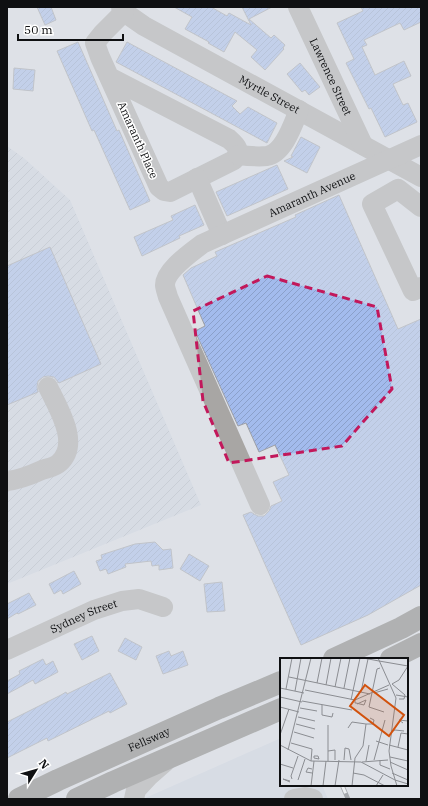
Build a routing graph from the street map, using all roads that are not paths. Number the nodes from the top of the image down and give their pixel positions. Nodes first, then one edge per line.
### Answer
1 (123, 9) edge
2 (306, 9) edge
3 (109, 77) junction
4 (299, 110) junction
5 (364, 145) junction
6 (421, 145) edge
7 (238, 154) junction
8 (390, 160) junction
9 (367, 170) junction
10 (421, 177) edge
11 (197, 178) junction
12 (385, 197) junction
13 (421, 207) edge
14 (222, 235) junction
15 (421, 287) edge
16 (48, 387) dead end
17 (7, 481) edge
18 (260, 505) dead end
19 (163, 606) dead end
20 (421, 617) edge
21 (421, 644) edge
22 (7, 650) edge
23 (336, 658) edge
24 (393, 658) edge
25 (280, 682) edge
26 (280, 709) edge
27 (171, 757) junction
28 (19, 799) edge
29 (77, 799) edge
30 (134, 799) edge
31 (294, 799) edge
32 (313, 799) edge

1 - 3 street, Amaranth Place
1 - 4 street, Myrtle Street
2 - 5 street, Lawrence Street
3 - 7 street, Amaranth Place
3 - 11 street, Amaranth Place
4 - 5 street, Myrtle Street
4 - 7 street
5 - 8 street, Myrtle Street
6 - 8 street, Amaranth Avenue
7 - 11 street, Amaranth Place
8 - 9 street, Amaranth Avenue
8 - 10 street, Myrtle Street
9 - 12 street
9 - 14 street, Amaranth Avenue
11 - 14 street
12 - 13 street
12 - 15 street
14 - 18 street, Amaranth Avenue
16 - 17 street
19 - 22 street, Sydney Street
20 - 23 main road
21 - 24 main road
25 - 28 main road, Fellsway
26 - 27 main road
27 - 29 main road
27 - 30 street
31 - 32 street

